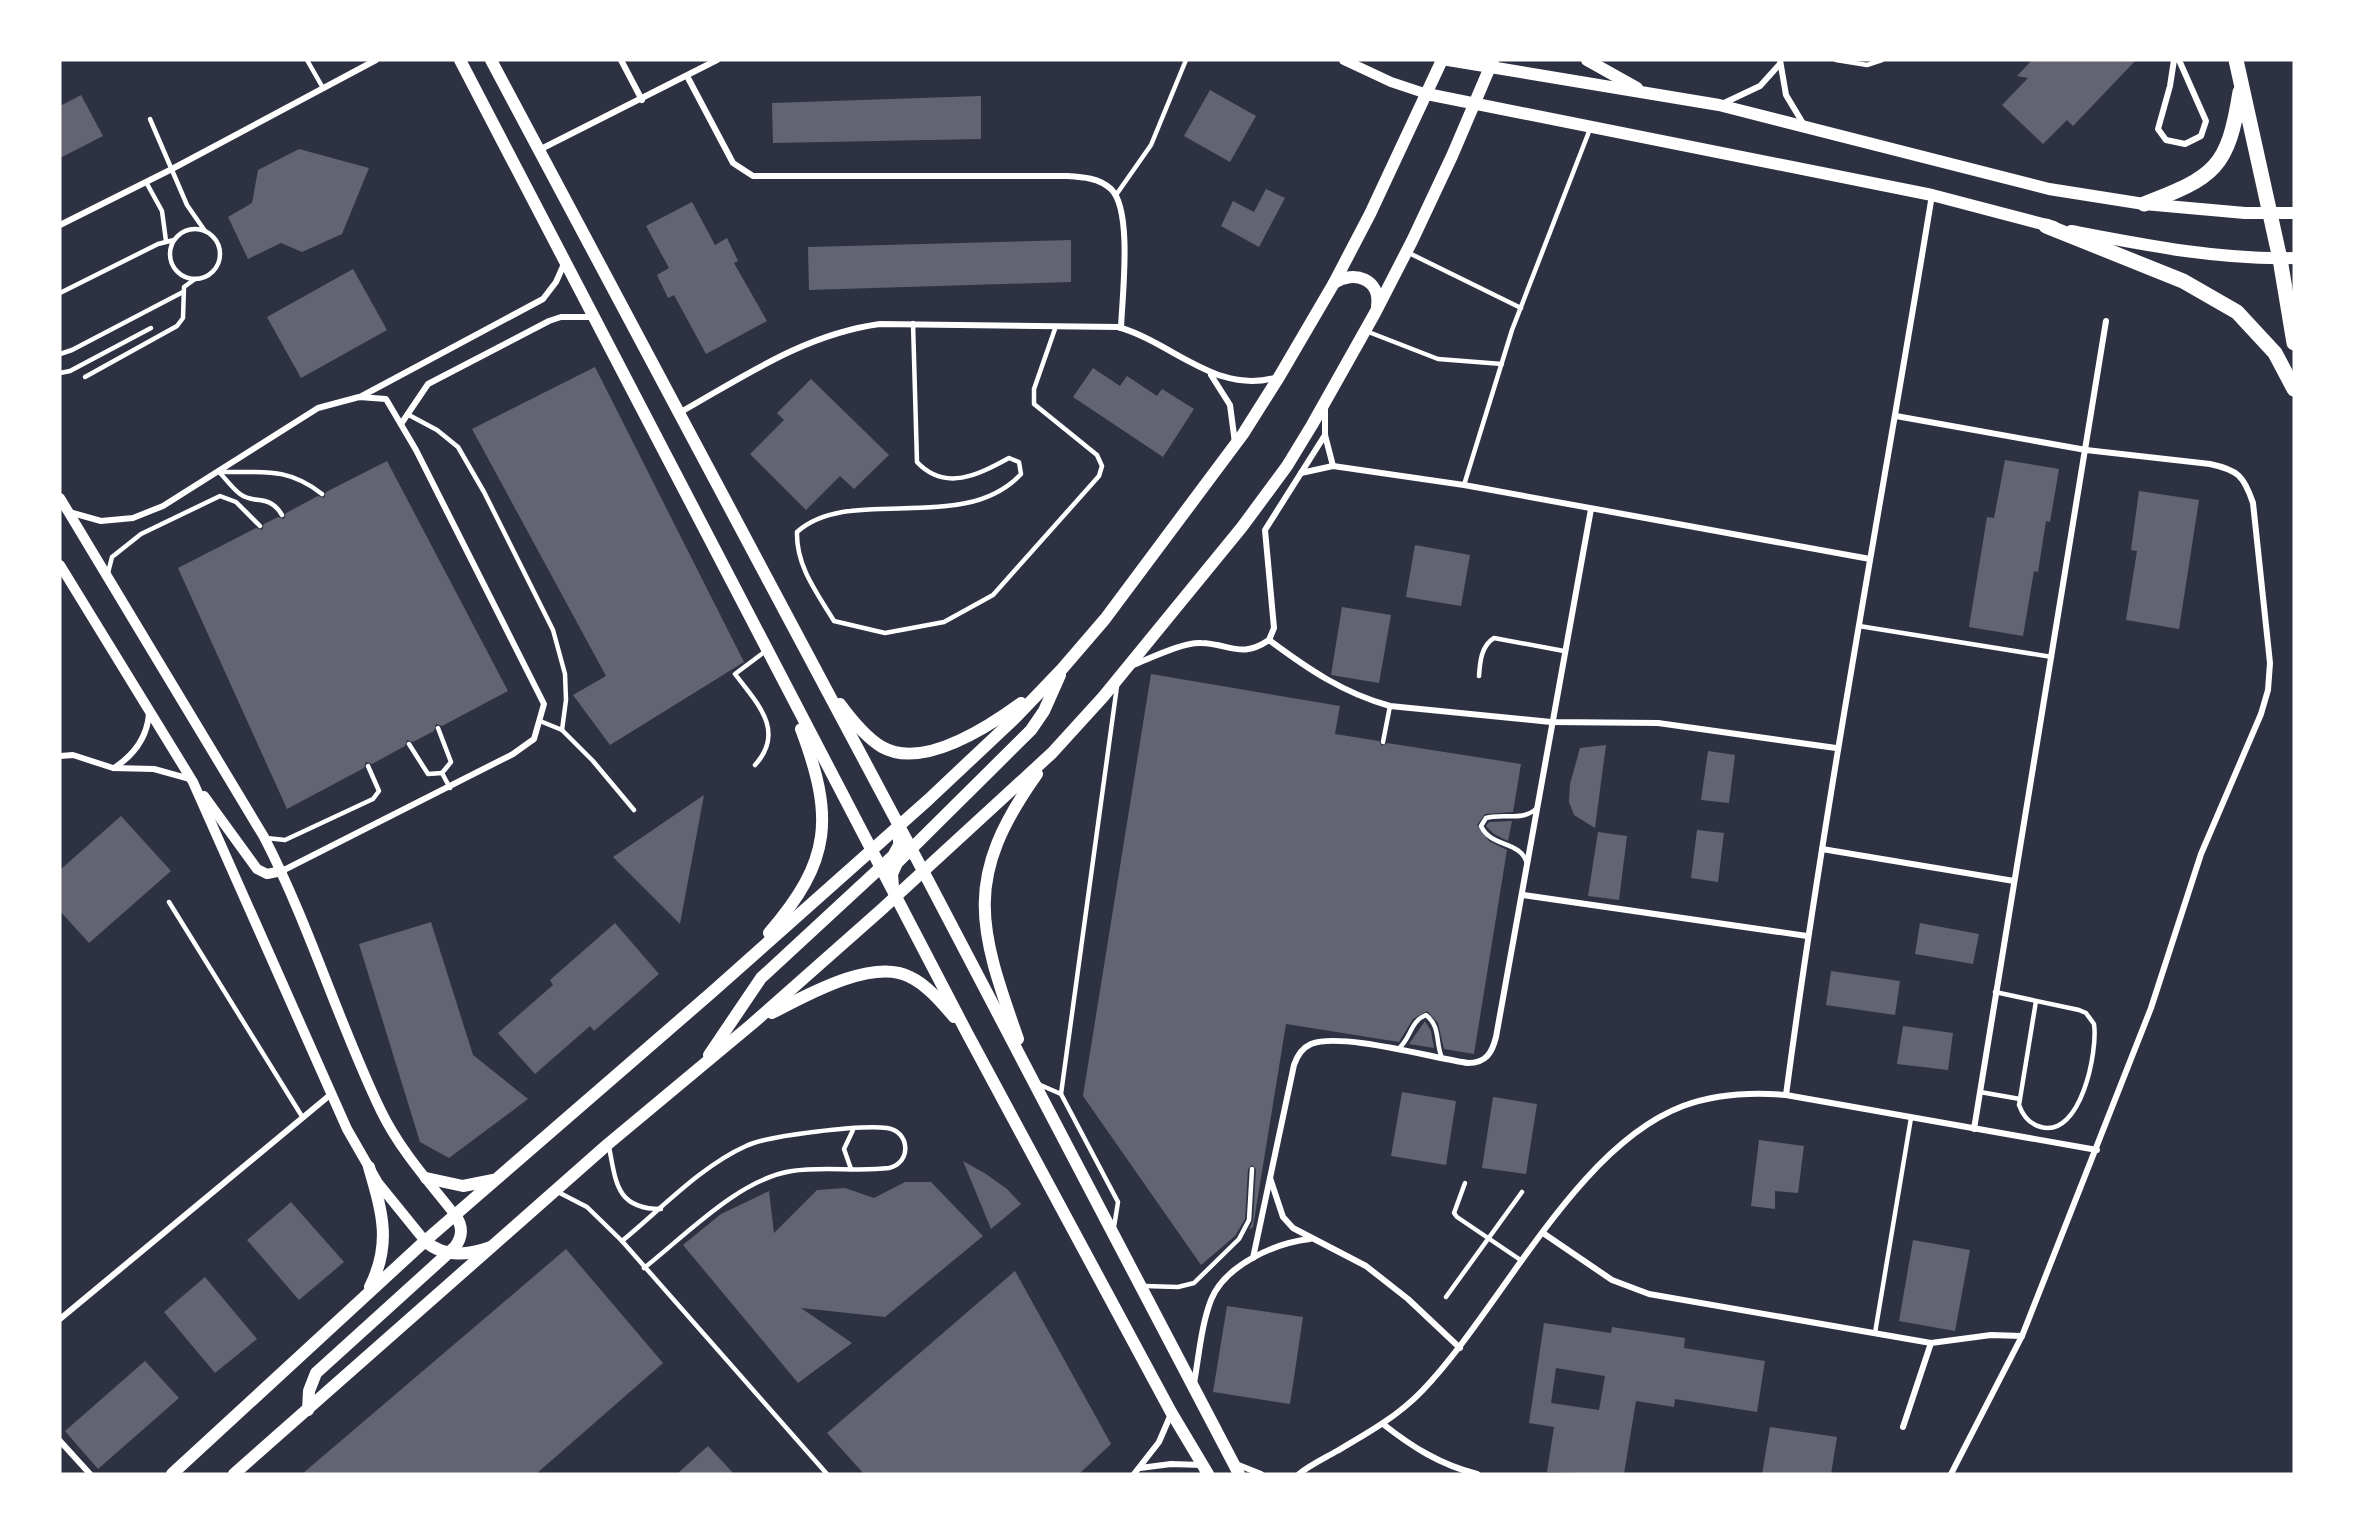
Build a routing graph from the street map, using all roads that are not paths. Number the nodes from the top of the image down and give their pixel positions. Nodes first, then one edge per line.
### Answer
1 (307, 60) edge
2 (376, 60) edge
3 (460, 60) edge
4 (491, 60) edge
5 (621, 60) edge
6 (717, 60) edge
7 (1186, 60) edge
8 (1344, 60) edge
9 (1442, 60) edge
10 (1448, 60) edge
11 (1587, 60) edge
12 (1836, 60) edge
13 (1882, 60) edge
14 (2174, 60) edge
15 (2179, 60) edge
16 (2236, 60) edge
17 (1780, 63) edge
18 (1492, 64) edge
19 (687, 75) junction
20 (2241, 83) junction
21 (323, 88) junction
22 (1646, 93) junction
23 (1427, 94) junction
24 (642, 100) junction
25 (1474, 104) junction
26 (1719, 105) junction
27 (150, 119) dead end
28 (1804, 125) junction
29 (1591, 127) junction
30 (539, 150) junction
31 (170, 170) junction
32 (146, 182) junction
33 (1116, 195) junction
34 (1932, 195) junction
35 (2144, 204) junction
36 (2270, 213) junction
37 (2294, 213) edge
38 (60, 225) edge
39 (2046, 226) junction
40 (205, 231) junction
41 (174, 240) junction
42 (166, 241) junction
43 (1406, 252) junction
44 (2287, 258) edge
45 (564, 264) junction
46 (195, 279) junction
47 (1334, 283) junction
48 (183, 292) junction
49 (60, 294) edge
50 (1521, 308) junction
51 (1375, 313) junction
52 (593, 317) junction
53 (2106, 321) dead end
54 (913, 322) junction
55 (1056, 326) junction
56 (151, 328) dead end
57 (1121, 328) junction
58 (1365, 331) junction
59 (2294, 344) edge
60 (60, 354) edge
61 (1502, 364) junction
62 (1209, 372) junction
63 (60, 373) edge
64 (85, 377) dead end
65 (1279, 377) junction
66 (2294, 389) edge
67 (359, 397) junction
68 (1325, 403) junction
69 (679, 413) junction
70 (407, 414) junction
71 (1896, 416) junction
72 (401, 424) junction
73 (1325, 435) junction
74 (1235, 444) junction
75 (2086, 450) junction
76 (1333, 466) junction
77 (219, 472) junction
78 (1301, 473) junction
79 (1464, 485) junction
80 (322, 494) dead end
81 (60, 498) edge
82 (1591, 509) junction
83 (69, 512) junction
84 (282, 515) dead end
85 (260, 526) dead end
86 (1870, 559) junction
87 (60, 565) edge
88 (107, 575) junction
89 (1859, 626) junction
90 (1269, 640) junction
91 (767, 650) junction
92 (1564, 651) junction
93 (2052, 657) junction
94 (1130, 666) junction
95 (1062, 669) junction
96 (817, 676) junction
97 (1479, 676) dead end
98 (783, 680) junction
99 (1118, 681) junction
100 (1047, 685) junction
101 (1389, 706) junction
102 (150, 711) junction
103 (540, 721) junction
104 (1551, 722) junction
105 (438, 728) dead end
106 (562, 730) junction
107 (1383, 742) dead end
108 (409, 744) dead end
109 (1836, 748) junction
110 (1052, 753) junction
111 (60, 756) edge
112 (755, 765) dead end
113 (368, 766) dead end
114 (113, 768) junction
115 (442, 773) junction
116 (192, 781) junction
117 (450, 788) junction
118 (1538, 807) junction
119 (634, 810) dead end
120 (898, 826) junction
121 (264, 837) junction
122 (910, 848) junction
123 (1822, 849) junction
124 (872, 850) junction
125 (1528, 866) junction
126 (881, 867) junction
127 (282, 871) junction
128 (923, 872) junction
129 (2014, 881) junction
130 (1523, 895) junction
131 (896, 897) junction
132 (169, 902) dead end
133 (1807, 936) junction
134 (740, 968) junction
135 (1995, 992) junction
136 (2036, 1001) junction
137 (752, 1024) junction
138 (967, 1033) junction
139 (1396, 1051) junction
140 (1442, 1058) junction
141 (702, 1066) junction
142 (1033, 1081) junction
143 (1980, 1092) junction
144 (1061, 1094) junction
145 (330, 1095) junction
146 (1786, 1095) junction
147 (2020, 1100) junction
148 (303, 1118) junction
149 (1911, 1118) junction
150 (852, 1130) junction
151 (1974, 1130) junction
152 (608, 1144) junction
153 (2097, 1150) junction
154 (369, 1167) junction
155 (851, 1169) junction
156 (1252, 1169) dead end
157 (1269, 1174) junction
158 (502, 1176) junction
159 (426, 1178) junction
160 (1465, 1183) dead end
161 (556, 1191) junction
162 (1522, 1192) dead end
163 (661, 1209) junction
164 (455, 1215) junction
165 (1543, 1233) junction
166 (1113, 1236) junction
167 (1311, 1239) junction
168 (1489, 1239) junction
169 (425, 1241) junction
170 (622, 1241) junction
171 (495, 1246) junction
172 (449, 1253) junction
173 (1253, 1258) junction
174 (1522, 1261) junction
175 (644, 1268) junction
176 (1138, 1286) junction
177 (368, 1292) junction
178 (1446, 1297) dead end
179 (60, 1319) edge
180 (1875, 1333) junction
181 (2022, 1336) junction
182 (1931, 1343) junction
183 (1460, 1348) junction
184 (1193, 1389) junction
185 (308, 1410) junction
186 (1172, 1412) junction
187 (1383, 1424) junction
188 (1903, 1427) dead end
189 (60, 1441) edge
190 (1233, 1462) junction
191 (1140, 1468) junction
192 (1205, 1470) edge
193 (1300, 1473) edge
194 (90, 1474) edge
195 (172, 1474) edge
196 (234, 1474) edge
197 (827, 1474) edge
198 (1134, 1474) edge
199 (1239, 1474) edge
200 (1261, 1474) edge
201 (1291, 1474) edge
202 (1477, 1474) edge
203 (1951, 1474) edge

1 - 21 lane
2 - 21 street
3 - 45 main road
4 - 30 main road
5 - 24 street
6 - 19 street
7 - 33 lane
8 - 23 street
9 - 23 main road
10 - 18 main road
11 - 22 main road
12 - 13 lane
14 - 15 street
16 - 20 highway
17 - 26 street
17 - 28 street
18 - 22 main road
18 - 25 main road
19 - 24 street
19 - 33 street
20 - 35 highway
20 - 36 highway
21 - 31 street
22 - 26 main road
23 - 25 main road
23 - 47 main road
24 - 30 street
25 - 29 main road
25 - 43 main road
26 - 28 main road
27 - 31 lane
28 - 35 main road
29 - 34 main road
29 - 50 lane
30 - 69 main road
31 - 32 street
31 - 40 lane
32 - 38 street
32 - 42 lane
33 - 57 street
34 - 39 main road
34 - 71 street
35 - 36 main road
36 - 37 main road
36 - 44 highway
39 - 44 main road
39 - 66 highway
40 - 41 lane
40 - 46 lane
41 - 42 lane
41 - 46 lane
42 - 49 lane
43 - 50 lane
43 - 51 main road
44 - 59 highway
45 - 52 main road
45 - 67 street
46 - 48 lane
47 - 51 main road
47 - 65 main road
48 - 60 lane
48 - 64 lane
50 - 61 lane
51 - 58 main road
52 - 70 street
52 - 91 main road
53 - 75 street
54 - 55 street
54 - 55 lane
54 - 69 street
55 - 57 street
56 - 63 lane
57 - 62 street
58 - 61 lane
58 - 68 main road
61 - 79 lane
62 - 65 street
62 - 74 street
65 - 74 main road
67 - 72 street
67 - 77 street
68 - 73 street
68 - 94 main road
69 - 96 main road
70 - 72 street
70 - 106 lane
71 - 75 street
71 - 86 street
72 - 103 street
73 - 76 street
73 - 78 street
74 - 95 main road
75 - 93 street
75 - 153 street
76 - 78 street
76 - 79 street
77 - 80 lane
77 - 83 street
77 - 84 lane
78 - 90 street
79 - 82 street
81 - 83 street
82 - 86 street
82 - 92 street
83 - 88 street
85 - 88 lane
86 - 89 street
87 - 102 street
88 - 121 street
89 - 93 lane
89 - 109 street
90 - 94 street
90 - 101 street
91 - 98 main road
91 - 112 lane
92 - 97 lane
92 - 104 street
93 - 129 street
94 - 99 main road
95 - 100 main road
95 - 122 main road
96 - 100 main road
96 - 120 main road
98 - 124 main road
98 - 134 main road
99 - 110 main road
99 - 144 lane
100 - 120 main road
101 - 104 street
101 - 107 lane
102 - 114 street
102 - 116 street
103 - 106 lane
103 - 117 street
104 - 109 street
104 - 118 street
105 - 115 lane
106 - 119 lane
108 - 115 lane
109 - 123 street
110 - 128 main road
110 - 142 main road
111 - 114 street
113 - 121 lane
114 - 116 street
115 - 117 lane
116 - 127 street
116 - 145 street
117 - 127 street
118 - 125 street
118 - 125 lane
120 - 122 main road
120 - 124 main road
120 - 126 main road
121 - 127 street
122 - 128 main road
122 - 131 main road
123 - 129 street
123 - 133 street
124 - 126 main road
124 - 134 main road
125 - 130 street
126 - 131 main road
126 - 141 main road
127 - 159 street
128 - 131 main road
128 - 142 main road
129 - 135 street
130 - 133 street
130 - 140 street
131 - 137 main road
131 - 138 main road
132 - 148 lane
133 - 146 street
134 - 158 main road
135 - 136 lane
135 - 143 street
136 - 147 lane
136 - 147 lane
137 - 138 main road
137 - 141 main road
138 - 186 main road
139 - 140 street
139 - 140 lane
139 - 157 street
141 - 152 main road
142 - 144 lane
142 - 166 main road
143 - 147 lane
143 - 151 street
144 - 166 lane
145 - 148 street
145 - 154 street
146 - 149 street
146 - 165 street
148 - 179 street
149 - 151 street
149 - 180 lane
150 - 155 lane
150 - 155 lane
150 - 163 lane
151 - 153 street
152 - 161 main road
152 - 163 lane
153 - 181 street
154 - 169 street
154 - 177 main road
155 - 175 lane
156 - 176 lane
157 - 167 street
157 - 173 street
158 - 159 main road
158 - 164 main road
159 - 164 street
160 - 168 lane
161 - 170 lane
161 - 171 main road
162 - 168 lane
163 - 170 lane
164 - 169 main road
164 - 172 main road
165 - 174 street
165 - 180 street
166 - 176 main road
167 - 173 street
167 - 183 street
168 - 174 lane
168 - 178 lane
169 - 172 main road
169 - 177 main road
170 - 175 lane
171 - 172 main road
171 - 185 main road
172 - 185 main road
173 - 184 street
174 - 183 street
175 - 197 lane
176 - 184 main road
177 - 195 main road
180 - 182 street
181 - 182 street
181 - 203 street
182 - 188 street
183 - 187 street
184 - 190 main road
185 - 196 main road
186 - 191 street
186 - 192 main road
187 - 193 street
187 - 202 street
189 - 194 street
190 - 199 main road
190 - 200 street
191 - 192 street
191 - 198 street
193 - 201 street

